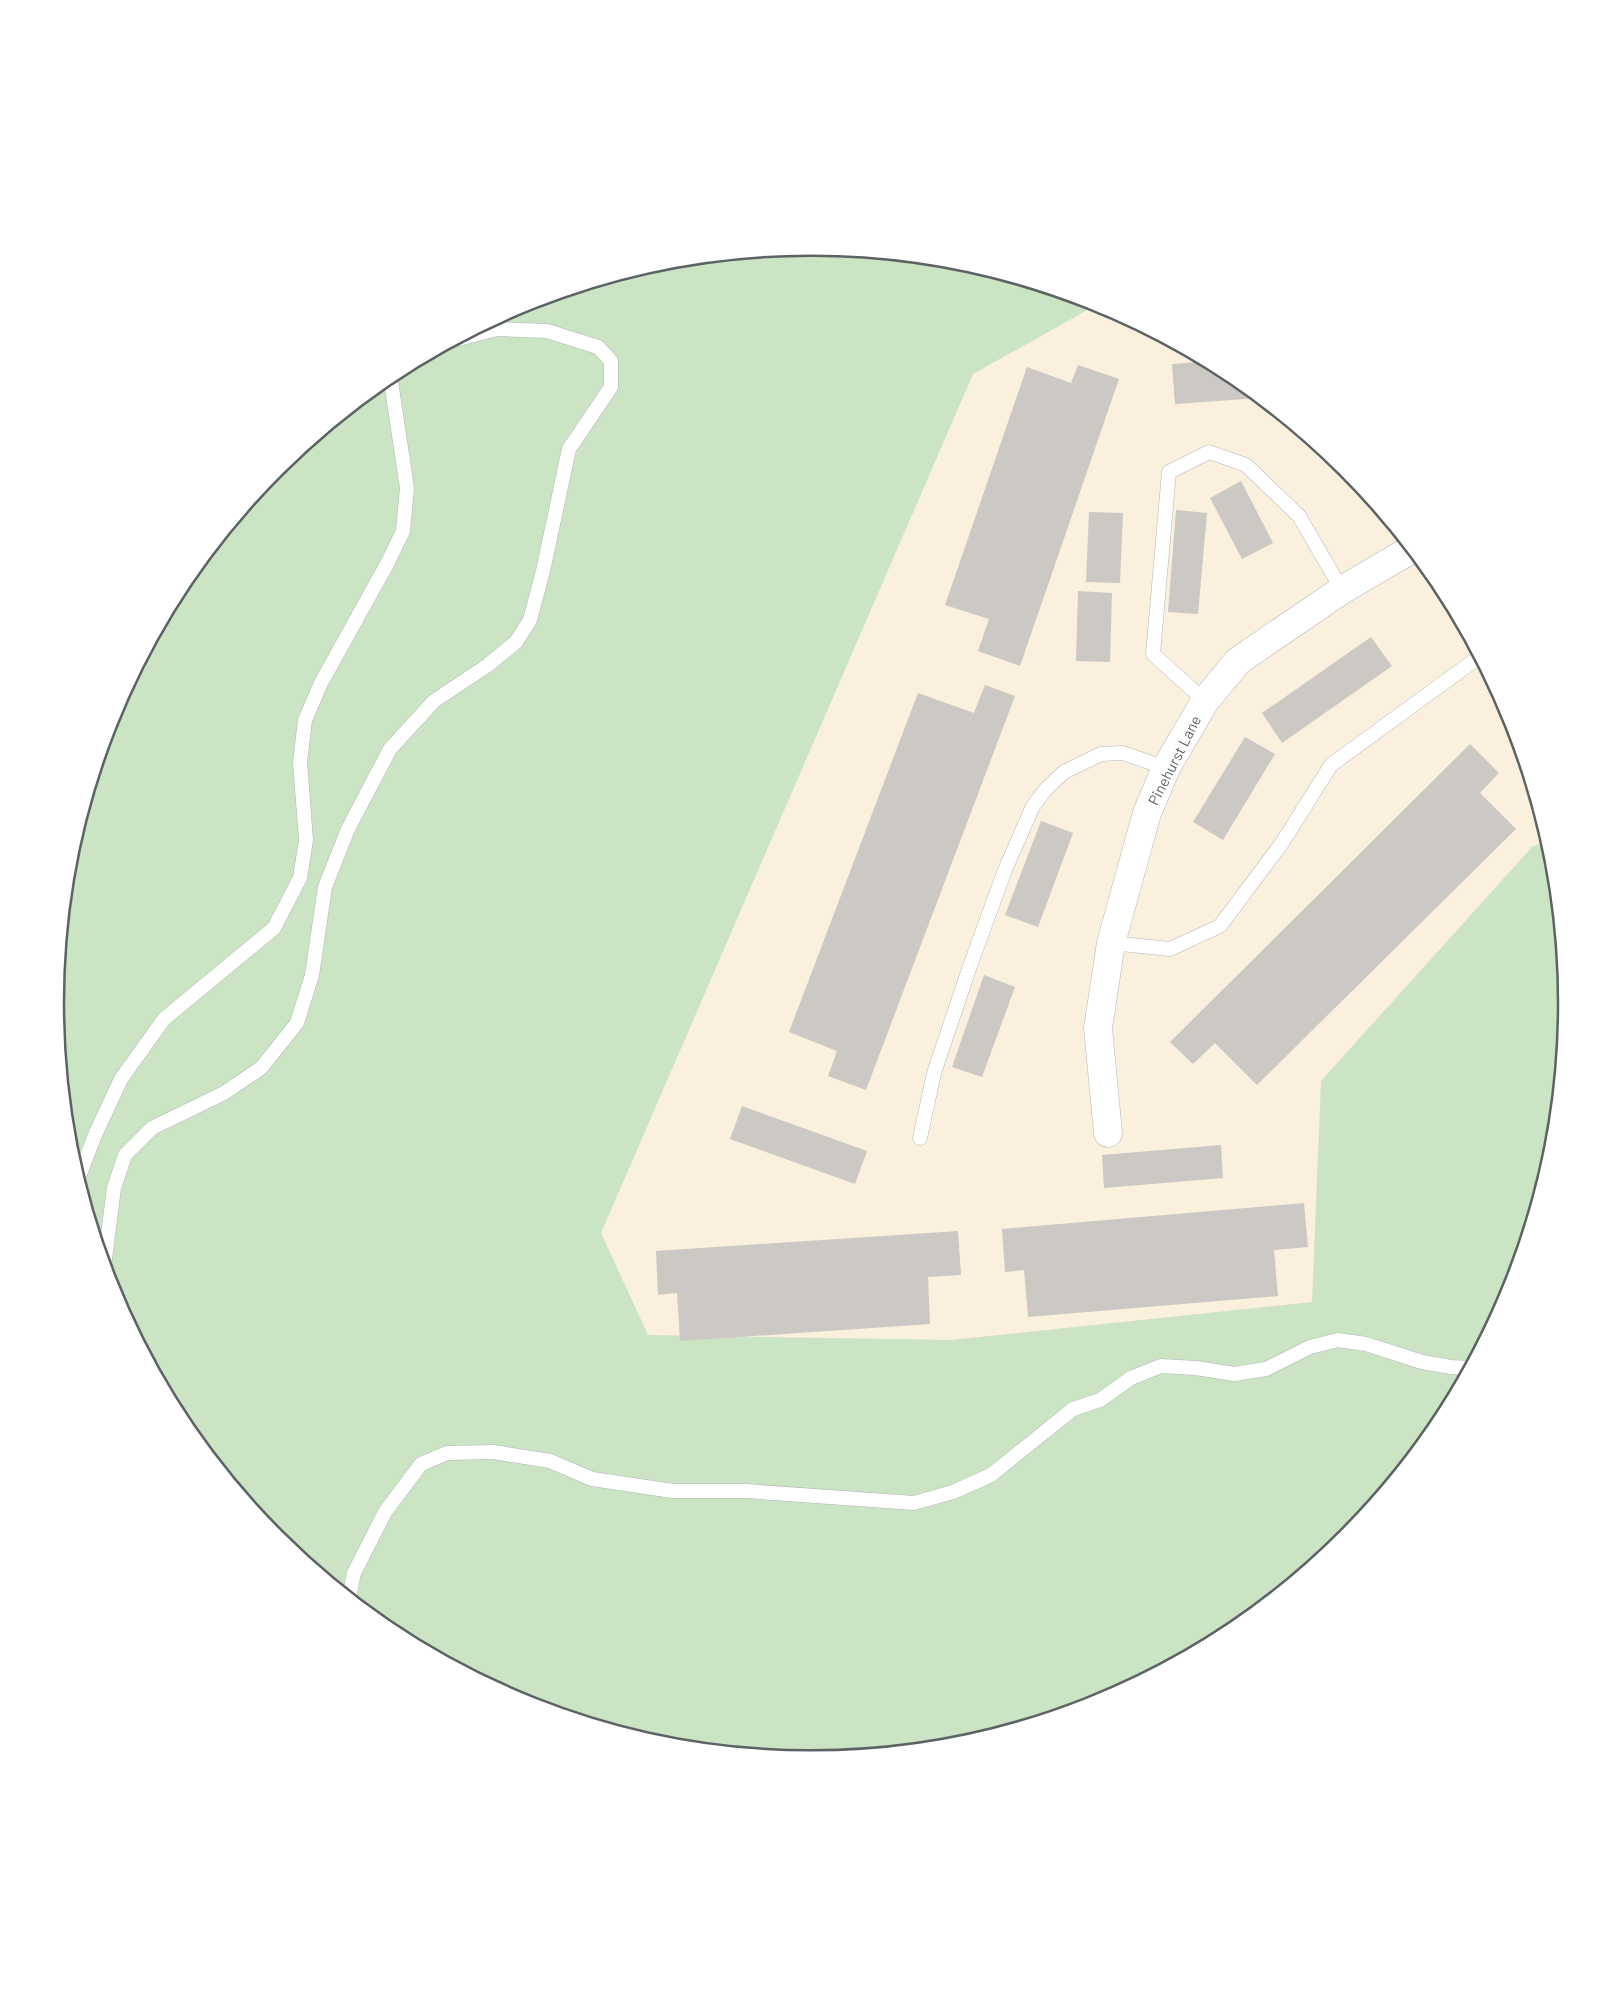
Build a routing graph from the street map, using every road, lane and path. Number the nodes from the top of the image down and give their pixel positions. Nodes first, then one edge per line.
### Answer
1 (479, 334) edge
2 (392, 385) edge
3 (1407, 552) edge
4 (1342, 590) junction
5 (1475, 660) edge
6 (1205, 701) junction
7 (1166, 768) junction
8 (1110, 943) junction
9 (1108, 1133) dead end
10 (920, 1138) dead end
11 (82, 1168) edge
12 (106, 1251) edge
13 (1463, 1368) edge
14 (350, 1591) edge

1 - 12 lane
2 - 11 lane
3 - 4 street, Pinehurst Lane
4 - 6 street, Pinehurst Lane
4 - 6 lane
5 - 8 lane
6 - 7 street, Pinehurst Lane
7 - 8 street, Pinehurst Lane
7 - 10 lane
8 - 9 street, Pinehurst Lane
13 - 14 lane

